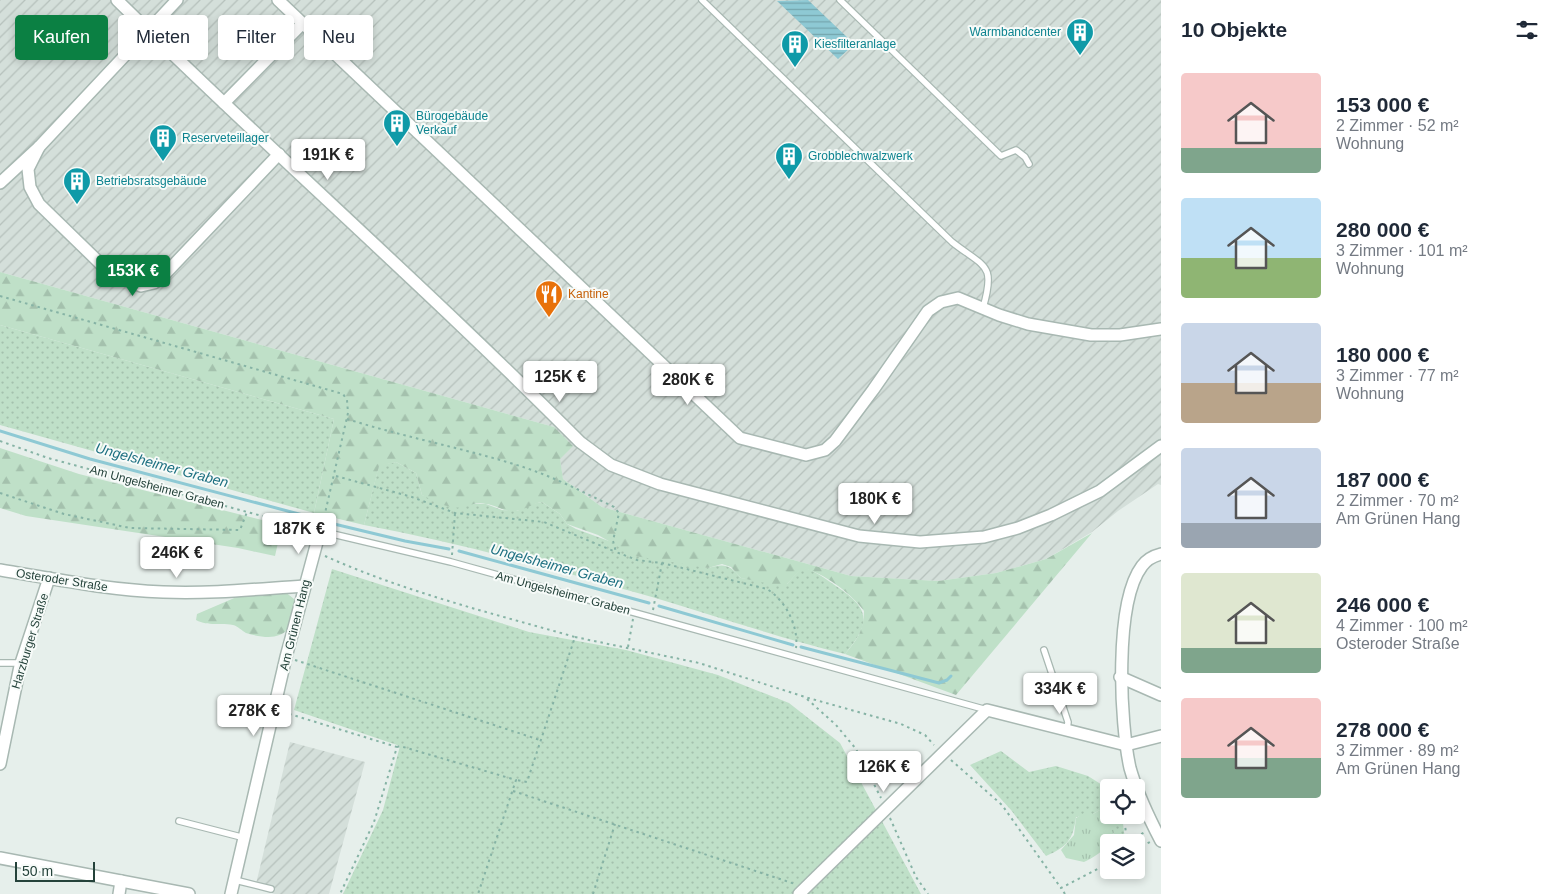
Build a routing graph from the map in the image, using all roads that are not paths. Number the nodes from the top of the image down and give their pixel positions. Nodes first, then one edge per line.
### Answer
1 (117, 0) edge
2 (177, 0) edge
3 (278, 0) edge
4 (702, 0) edge
5 (840, 0) edge
6 (132, 15) edge
7 (162, 15) edge
8 (303, 23) junction
9 (120, 60) edge
10 (179, 60) edge
11 (224, 104) junction
12 (39, 147) junction
13 (278, 154) junction
14 (1030, 164) dead end
15 (0, 183) edge
16 (983, 308) junction
17 (1161, 329) edge
18 (1161, 446) edge
19 (320, 532) joint
20 (1161, 554) edge
21 (0, 570) edge
22 (49, 578) junction
23 (304, 586) junction
24 (1044, 650) dead end
25 (0, 663) edge
26 (21, 663) junction
27 (1120, 677) junction
28 (1161, 695) edge
29 (987, 710) junction
30 (1067, 730) junction
31 (1161, 736) edge
32 (1126, 745) junction
33 (0, 764) edge
34 (179, 821) dead end
35 (1158, 835) edge
36 (245, 838) junction
37 (0, 858) edge
38 (235, 880) junction
39 (121, 881) junction
40 (271, 889) dead end
41 (802, 891) edge
42 (119, 894) edge
43 (189, 894) edge
44 (231, 894) edge

1 - 6 street
2 - 7 street
3 - 8 street
4 - 16 lane
5 - 14 lane
8 - 11 street
8 - 16 street
9 - 12 street
10 - 11 street
11 - 13 street
12 - 13 street
12 - 15 street
13 - 18 street
16 - 17 street
19 - 23 street, Am Grünen Hang
19 - 29 lane, Am Ungelsheimer Graben
20 - 27 street
21 - 22 street, Osteroder Straße
22 - 23 street, Osteroder Straße
22 - 26 street, Harzburger Straße
23 - 36 street, Am Grünen Hang
24 - 30 lane
25 - 26 lane
26 - 33 street, Harzburger Straße
27 - 28 street
27 - 32 street
29 - 30 street, Am Ungelsheimer Graben
29 - 41 street
30 - 32 street, Am Ungelsheimer Graben
31 - 32 street
32 - 35 street
34 - 36 lane
36 - 38 street, Am Grünen Hang
37 - 39 street
38 - 40 lane
38 - 44 street, Am Grünen Hang
39 - 42 street
39 - 43 street

